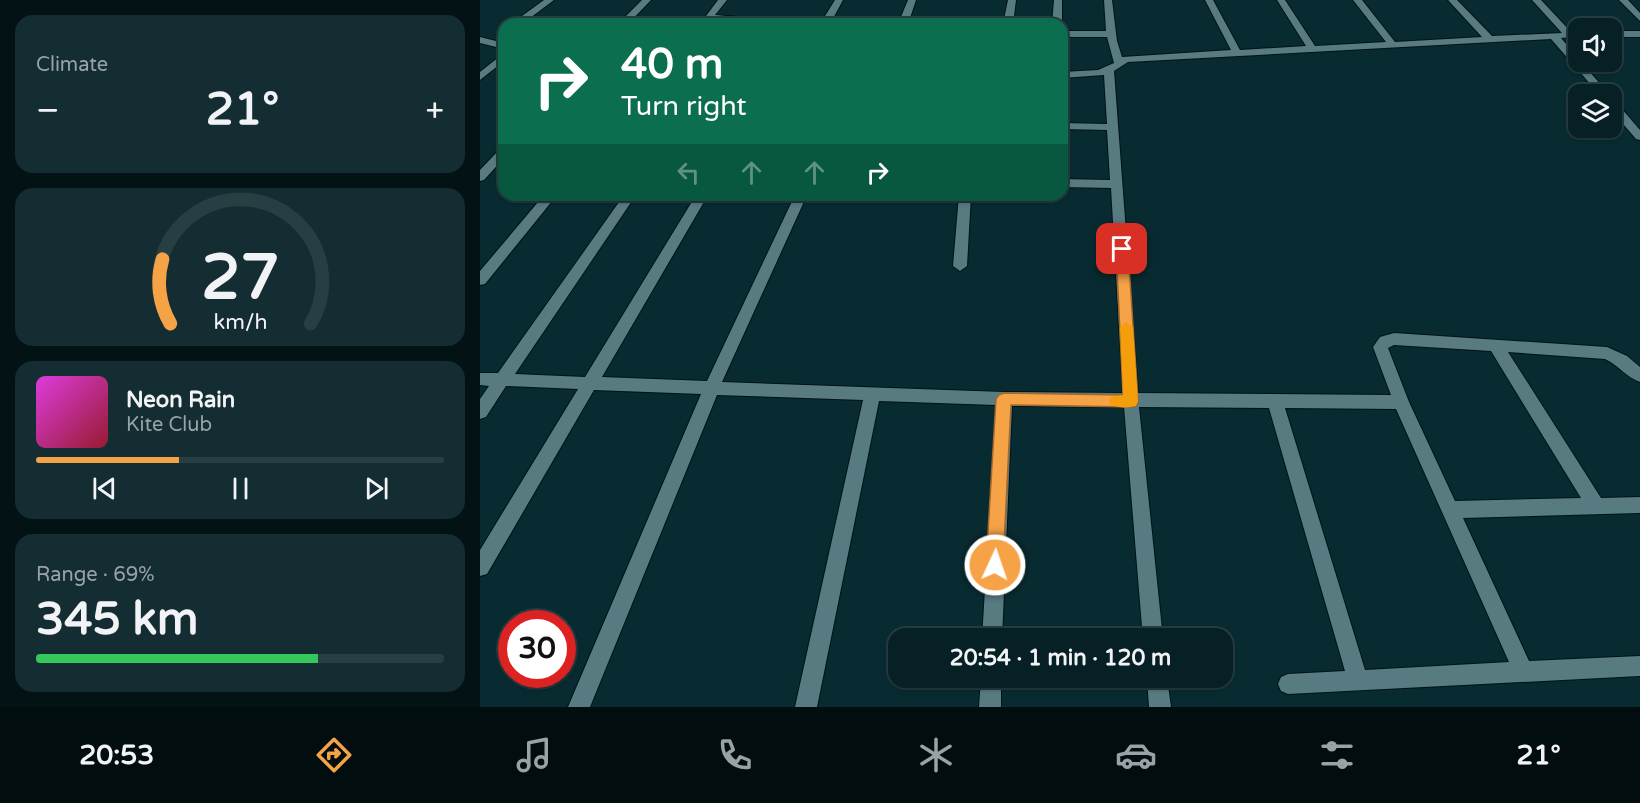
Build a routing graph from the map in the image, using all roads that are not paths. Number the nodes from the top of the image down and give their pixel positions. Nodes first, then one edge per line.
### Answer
1 (550, 0) edge
2 (647, 0) edge
3 (723, 0) edge
4 (839, 0) edge
5 (912, 0) edge
6 (1012, 0) edge
7 (1058, 0) edge
8 (1108, 0) edge
9 (1209, 0) edge
10 (1281, 0) edge
11 (1357, 0) edge
12 (1452, 0) edge
13 (1536, 0) edge
14 (1623, 0) edge
15 (524, 18) edge
16 (629, 18) edge
17 (708, 18) edge
18 (828, 18) edge
19 (905, 18) edge
20 (1009, 18) edge
21 (1057, 18) edge
22 (1640, 18) edge
23 (1568, 29) edge
24 (1068, 34) edge
25 (1112, 34) junction
26 (1622, 34) edge
27 (1640, 34) edge
28 (498, 35) edge
29 (1568, 35) edge
30 (1554, 36) junction
31 (1490, 39) junction
32 (484, 41) edge
33 (1393, 45) junction
34 (1312, 49) junction
35 (1236, 53) junction
36 (498, 61) edge
37 (1114, 66) junction
38 (1068, 75) edge
39 (480, 77) edge
40 (1595, 84) edge
41 (1622, 115) edge
42 (1068, 126) edge
43 (1113, 127) junction
44 (1638, 133) edge
45 (498, 158) edge
46 (480, 177) edge
47 (1068, 183) edge
48 (1118, 184) junction
49 (546, 201) edge
50 (626, 201) edge
51 (698, 201) edge
52 (798, 201) edge
53 (964, 201) edge
54 (960, 266) dead end
55 (480, 280) edge
56 (1496, 346) junction
57 (1640, 376) edge
58 (480, 379) edge
59 (502, 381) junction
60 (591, 384) junction
61 (712, 387) junction
62 (872, 395) junction
63 (1004, 399) junction
64 (1131, 401) junction
65 (1275, 402) junction
66 (1401, 402) junction
67 (480, 412) edge
68 (1640, 504) edge
69 (1596, 506) junction
70 (1449, 510) junction
71 (480, 567) edge
72 (993, 628) edge
73 (1152, 628) edge
74 (1640, 666) edge
75 (1524, 673) junction
76 (1358, 681) junction
77 (1288, 684) dead end
78 (991, 688) edge
79 (1158, 688) edge
80 (579, 707) edge
81 (806, 707) edge
82 (990, 707) edge
83 (1160, 707) edge

1 - 15 street
2 - 16 street
3 - 17 street
4 - 18 street
5 - 19 street
6 - 20 street
7 - 21 street
8 - 25 street
9 - 35 street
10 - 34 street
11 - 33 street
12 - 31 street
13 - 23 street
14 - 22 street
24 - 25 street
25 - 37 street
26 - 27 street
28 - 32 street
29 - 30 street
30 - 31 street
30 - 40 street
31 - 33 street
33 - 34 street
34 - 35 street
35 - 37 street
36 - 39 street
37 - 38 street
37 - 43 street
41 - 44 street
42 - 43 street
43 - 48 street
45 - 46 street
47 - 48 street
48 - 64 street
49 - 55 street
50 - 59 street
51 - 60 street
52 - 61 street
53 - 54 street
56 - 57 street
56 - 66 street
56 - 69 street
58 - 59 street
59 - 60 street
59 - 67 street
60 - 61 street
60 - 71 street
61 - 62 street
61 - 80 street
62 - 63 street
62 - 81 street
63 - 64 street
63 - 72 street
64 - 65 street
64 - 73 street
65 - 66 street
65 - 76 street
66 - 70 street
68 - 69 street
69 - 70 street
70 - 75 street
74 - 75 street
75 - 76 street
76 - 77 street
78 - 82 street
79 - 83 street

